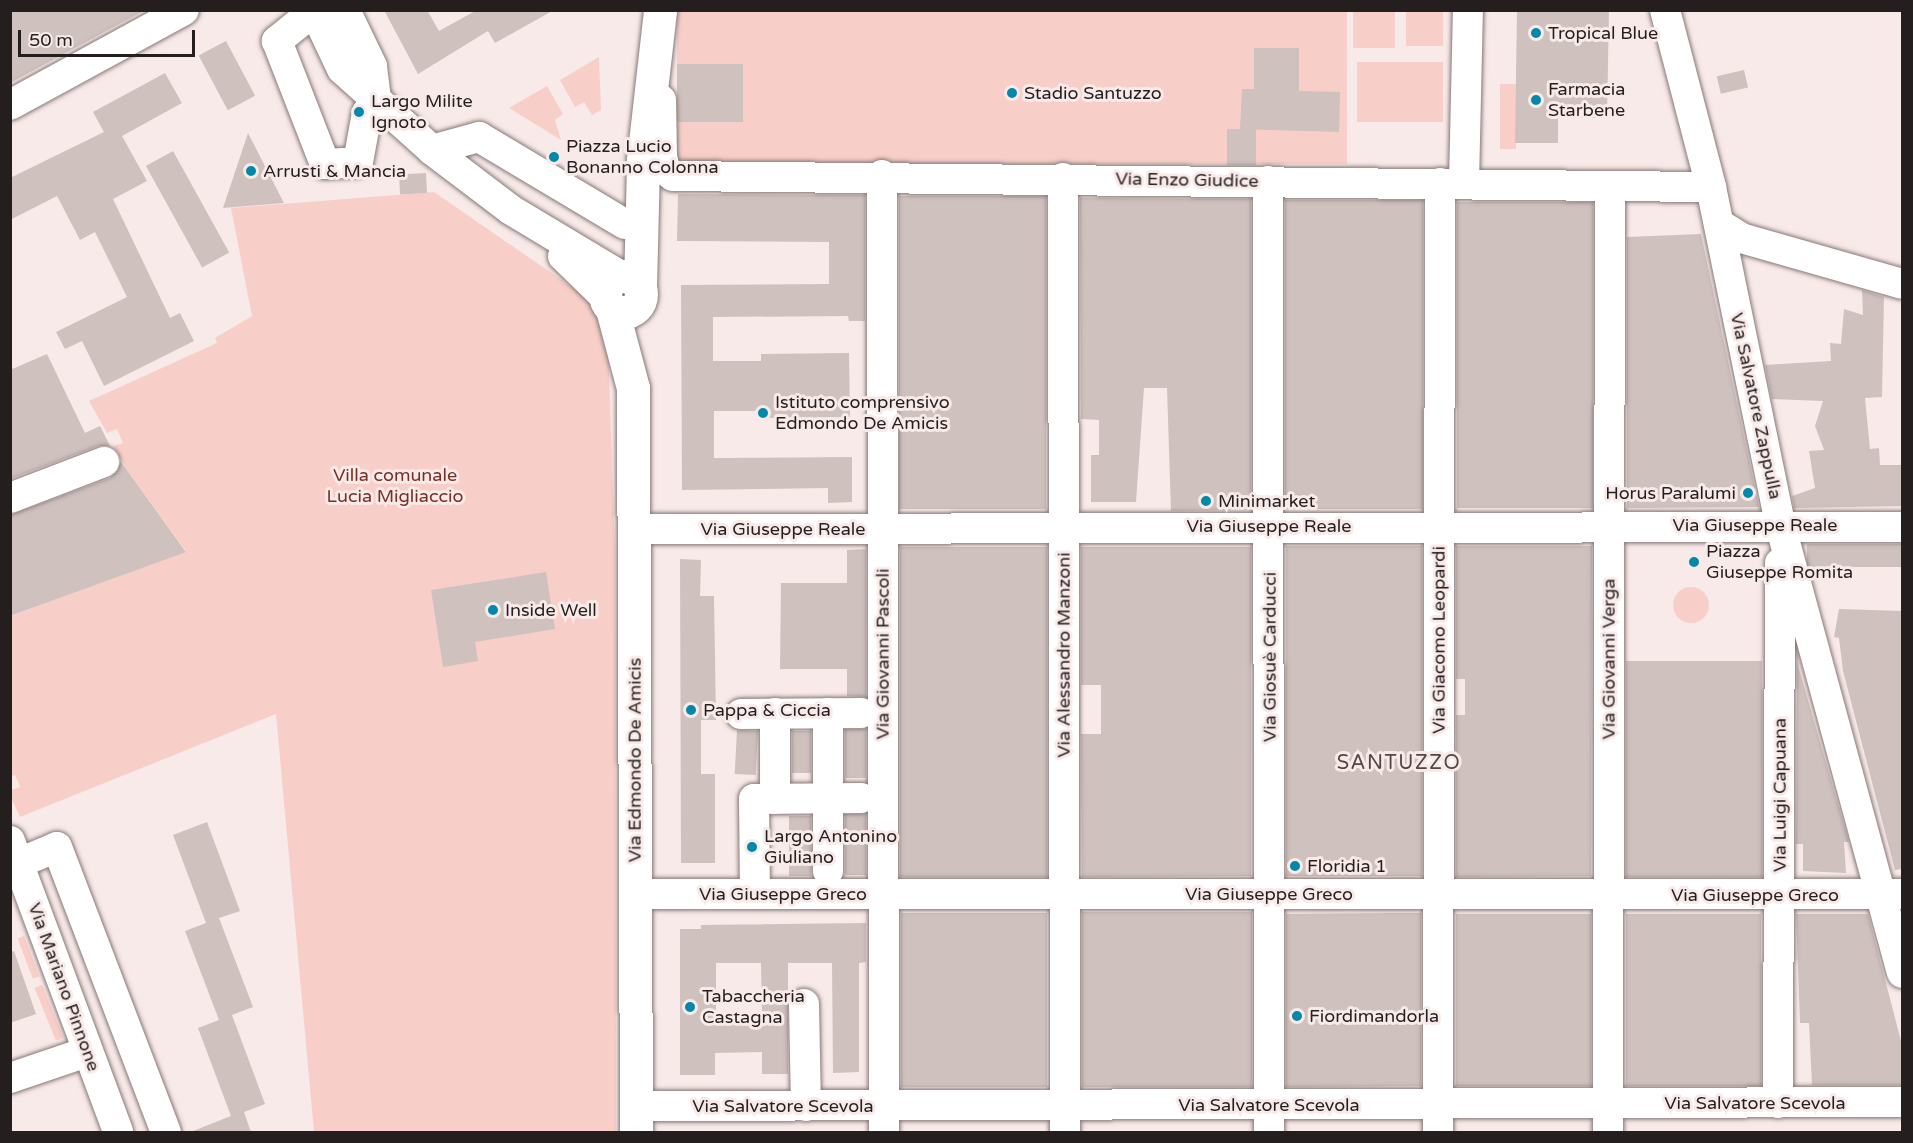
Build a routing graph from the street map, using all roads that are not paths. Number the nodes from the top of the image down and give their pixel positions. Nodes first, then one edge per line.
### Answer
1 (184, 10) edge
2 (345, 10) edge
3 (644, 10) edge
4 (660, 10) edge
5 (1468, 10) edge
6 (1665, 10) edge
7 (314, 11) edge
8 (141, 22) edge
9 (659, 45) junction
10 (376, 99) junction
11 (10, 105) edge
12 (432, 150) junction
13 (882, 175) junction
14 (1063, 178) junction
15 (1268, 181) junction
16 (1452, 183) junction
17 (1610, 186) junction
18 (1711, 187) junction
19 (625, 224) junction
20 (1719, 224) junction
21 (1902, 284) edge
22 (623, 291) junction
23 (104, 462) dead end
24 (10, 498) edge
25 (1609, 524) junction
26 (1780, 524) junction
27 (1269, 526) junction
28 (1439, 526) junction
29 (1064, 527) junction
30 (1902, 527) edge
31 (635, 529) junction
32 (883, 529) junction
33 (775, 713) junction
34 (828, 713) junction
35 (861, 713) dead end
36 (741, 714) dead end
37 (828, 798) junction
38 (861, 798) dead end
39 (765, 799) junction
40 (15, 852) edge
41 (828, 871) dead end
42 (635, 894) junction
43 (755, 894) junction
44 (884, 894) junction
45 (1065, 894) junction
46 (1270, 894) junction
47 (1439, 895) junction
48 (1780, 895) junction
49 (1892, 895) edge
50 (1608, 896) junction
51 (1902, 974) edge
52 (804, 1004) dead end
53 (87, 1052) junction
54 (10, 1078) edge
55 (1902, 1102) edge
56 (1778, 1103) junction
57 (806, 1106) junction
58 (1269, 1118) edge
59 (1609, 1118) edge
60 (636, 1119) edge
61 (884, 1119) edge
62 (1065, 1119) edge
63 (1438, 1119) edge
64 (118, 1132) edge
65 (166, 1132) edge

1 - 8 street
2 - 10 street
3 - 19 main road
4 - 9 main road
5 - 16 street, Via Giacomo Leopardi
6 - 18 street, Via Salvatore Zappulla
7 - 10 street
7 - 10 street
8 - 11 street
9 - 13 street, Via Enzo Giudice
9 - 22 main road
10 - 12 street
12 - 19 street
12 - 22 street
13 - 14 street, Via Enzo Giudice
13 - 32 street, Via Giovanni Pascoli
14 - 15 street, Via Enzo Giudice
14 - 29 street, Via Alessandro Manzoni
15 - 16 street, Via Enzo Giudice
15 - 27 street, Via Giosuè Carducci
16 - 17 street, Via Enzo Giudice
16 - 28 street, Via Giacomo Leopardi
17 - 18 street, Via Enzo Giudice
17 - 25 street, Via Giovanni Verga
18 - 20 street, Via Salvatore Zappulla
19 - 22 main road
20 - 21 street
20 - 26 street, Via Salvatore Zappulla
22 - 31 main road, Via Edmondo De Amicis
23 - 24 street
25 - 26 street, Via Giuseppe Reale
25 - 28 street, Via Giuseppe Reale
25 - 50 street, Via Giovanni Verga
26 - 30 street, Via Giuseppe Reale
26 - 48 street, Via Luigi Capuana
26 - 49 street, Via Salvatore Zappulla
27 - 28 street, Via Giuseppe Reale
27 - 29 street, Via Giuseppe Reale
27 - 46 street, Via Giosuè Carducci
28 - 47 street, Via Giacomo Leopardi
29 - 32 street, Via Giuseppe Reale
29 - 45 street, Via Alessandro Manzoni
31 - 32 street, Via Giuseppe Reale
31 - 42 main road, Via Edmondo De Amicis
32 - 44 street, Via Giovanni Pascoli
33 - 34 street
33 - 36 street
33 - 39 street
34 - 35 street
34 - 37 street
37 - 38 street
37 - 39 street
37 - 41 street
39 - 43 street
40 - 53 street, Via Mariano Pinnone
40 - 65 street
42 - 43 street, Via Giuseppe Greco
42 - 60 main road, Via Edmondo De Amicis
43 - 44 street, Via Giuseppe Greco
44 - 45 street, Via Giuseppe Greco
44 - 61 street, Via Giovanni Pascoli
45 - 46 street, Via Giuseppe Greco
45 - 62 street, Via Alessandro Manzoni
46 - 47 street, Via Giuseppe Greco
46 - 58 street, Via Giosuè Carducci
47 - 50 street, Via Giuseppe Greco
47 - 63 street, Via Giacomo Leopardi
48 - 49 street, Via Giuseppe Greco
48 - 50 street, Via Giuseppe Greco
48 - 56 street, Via Luigi Capuana
49 - 51 street, Via Salvatore Zappulla
50 - 59 street, Via Giovanni Verga
52 - 57 street
53 - 54 street
53 - 64 street, Via Mariano Pinnone
55 - 56 street, Via Salvatore Scevola
56 - 59 street, Via Salvatore Scevola
57 - 60 street, Via Salvatore Scevola
57 - 61 street, Via Salvatore Scevola
58 - 62 street, Via Salvatore Scevola
58 - 63 street, Via Salvatore Scevola
59 - 63 street, Via Salvatore Scevola
61 - 62 street, Via Salvatore Scevola

